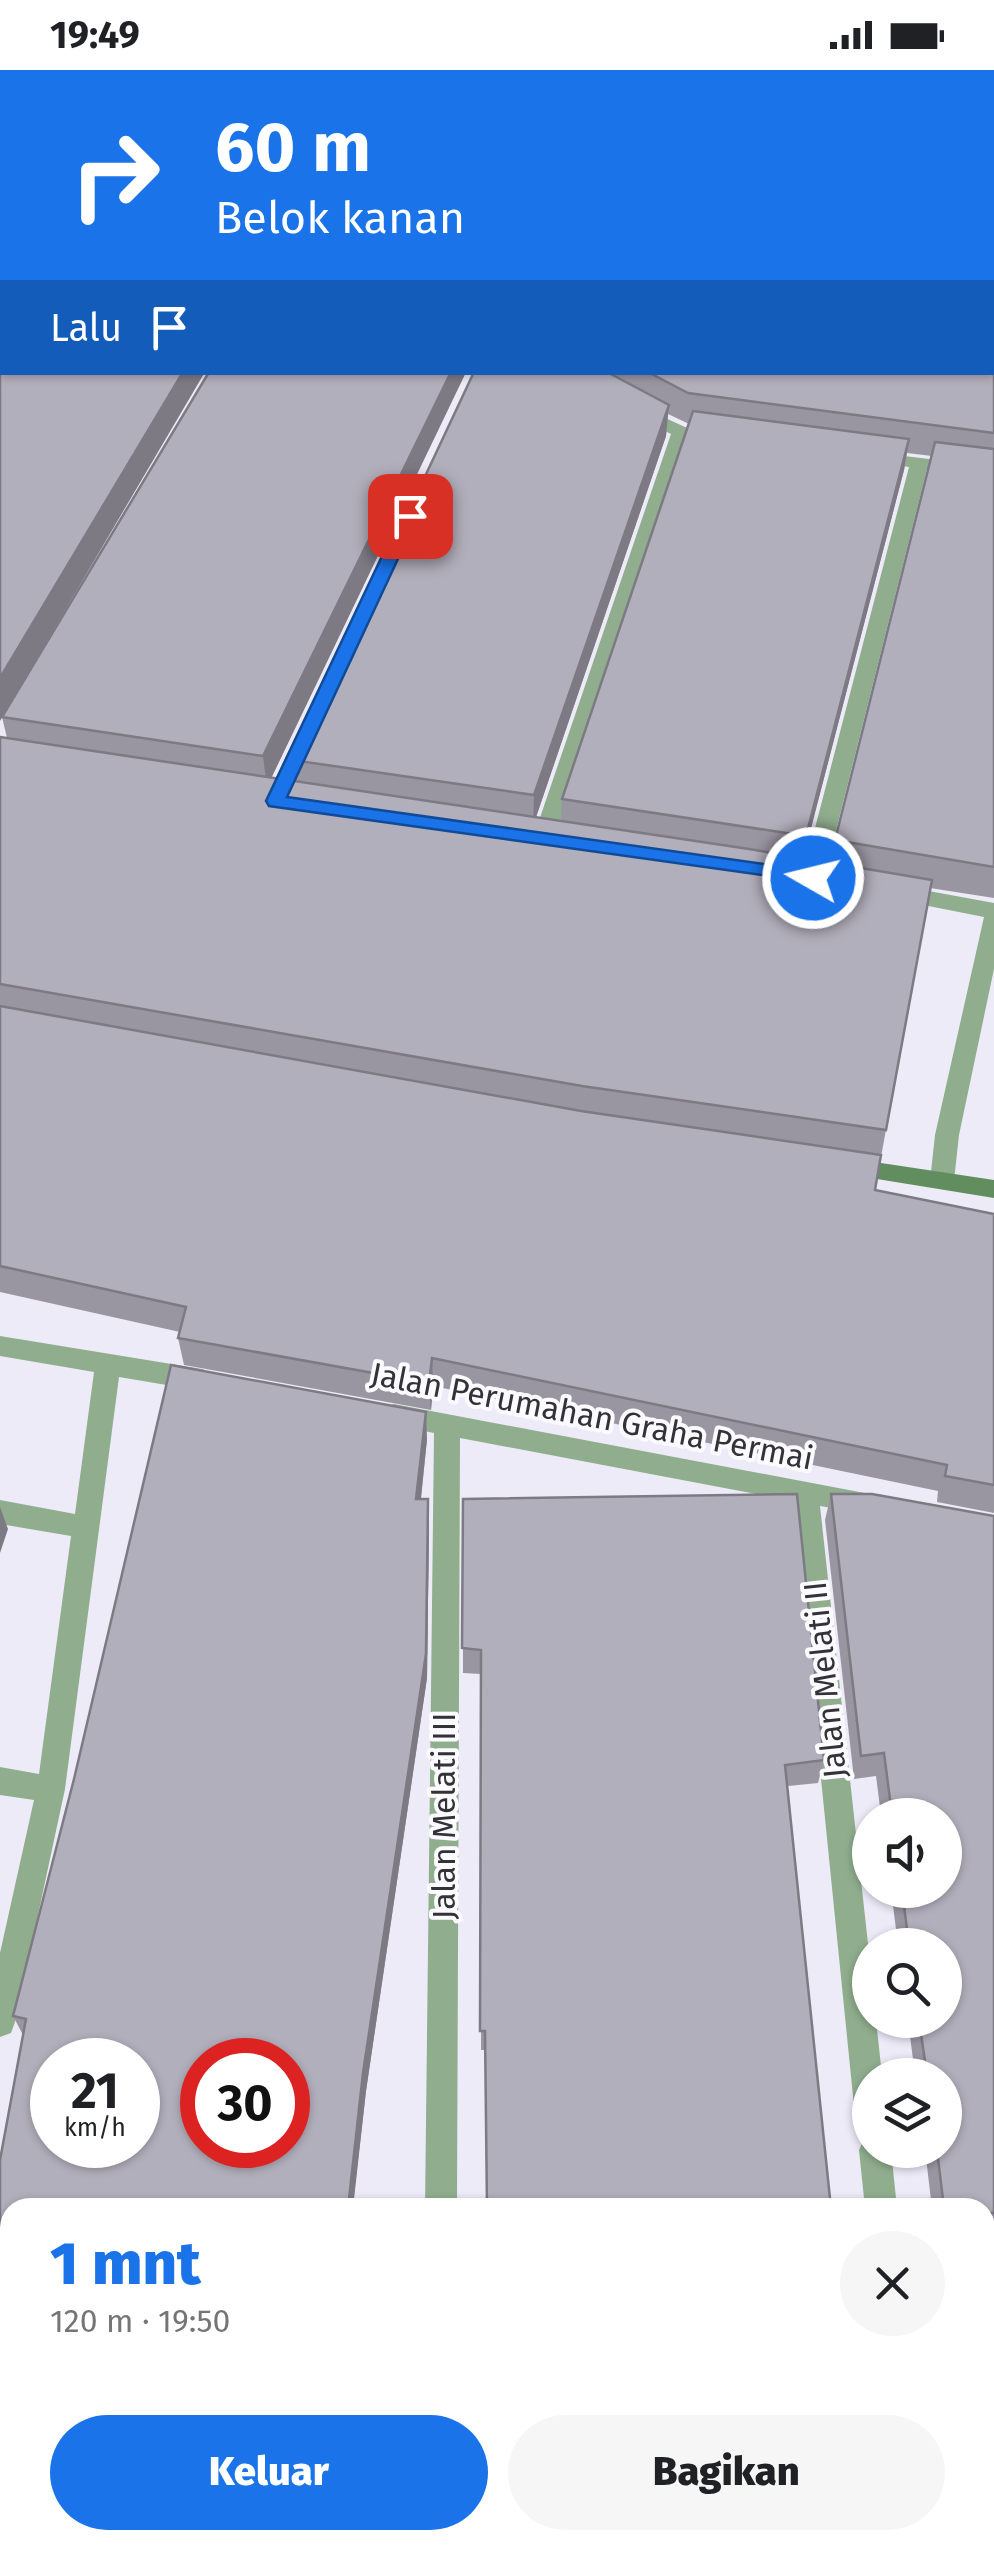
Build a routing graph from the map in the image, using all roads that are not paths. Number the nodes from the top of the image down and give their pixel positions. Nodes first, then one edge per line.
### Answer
1 (613, 398) edge
2 (681, 432) junction
3 (736, 439) edge
4 (846, 454) edge
5 (919, 464) junction
6 (994, 472) edge
7 (317, 712) edge
8 (275, 801) edge
9 (544, 841) edge
10 (813, 878) edge
11 (867, 888) edge
12 (994, 914) edge
13 (828, 1164) edge
14 (942, 1180) junction
15 (994, 1190) edge
16 (0, 1346) edge
17 (108, 1362) junction
18 (221, 1383) edge
19 (372, 1411) edge
20 (448, 1424) junction
21 (805, 1491) junction
22 (880, 1506) edge
23 (0, 1512) edge
24 (85, 1526) junction
25 (0, 1781) edge
26 (51, 1789) junction
27 (0, 2022) edge
28 (865, 2058) edge
29 (876, 2168) edge
30 (441, 2198) edge
31 (880, 2198) edge

1 - 2 street
2 - 3 street
2 - 9 street
4 - 5 street
5 - 6 street
5 - 10 street
7 - 8 street
11 - 12 street
12 - 14 street
13 - 14 street
14 - 15 street
16 - 17 street
17 - 18 street
17 - 24 street
19 - 20 street, Jalan Perumahan Graha Permai
20 - 21 street, Jalan Perumahan Graha Permai
20 - 30 street, Jalan Melati III
21 - 22 street, Jalan Perumahan Graha Permai
21 - 28 street, Jalan Melati II
23 - 24 street
24 - 26 street
25 - 26 street
26 - 27 street
29 - 31 street

